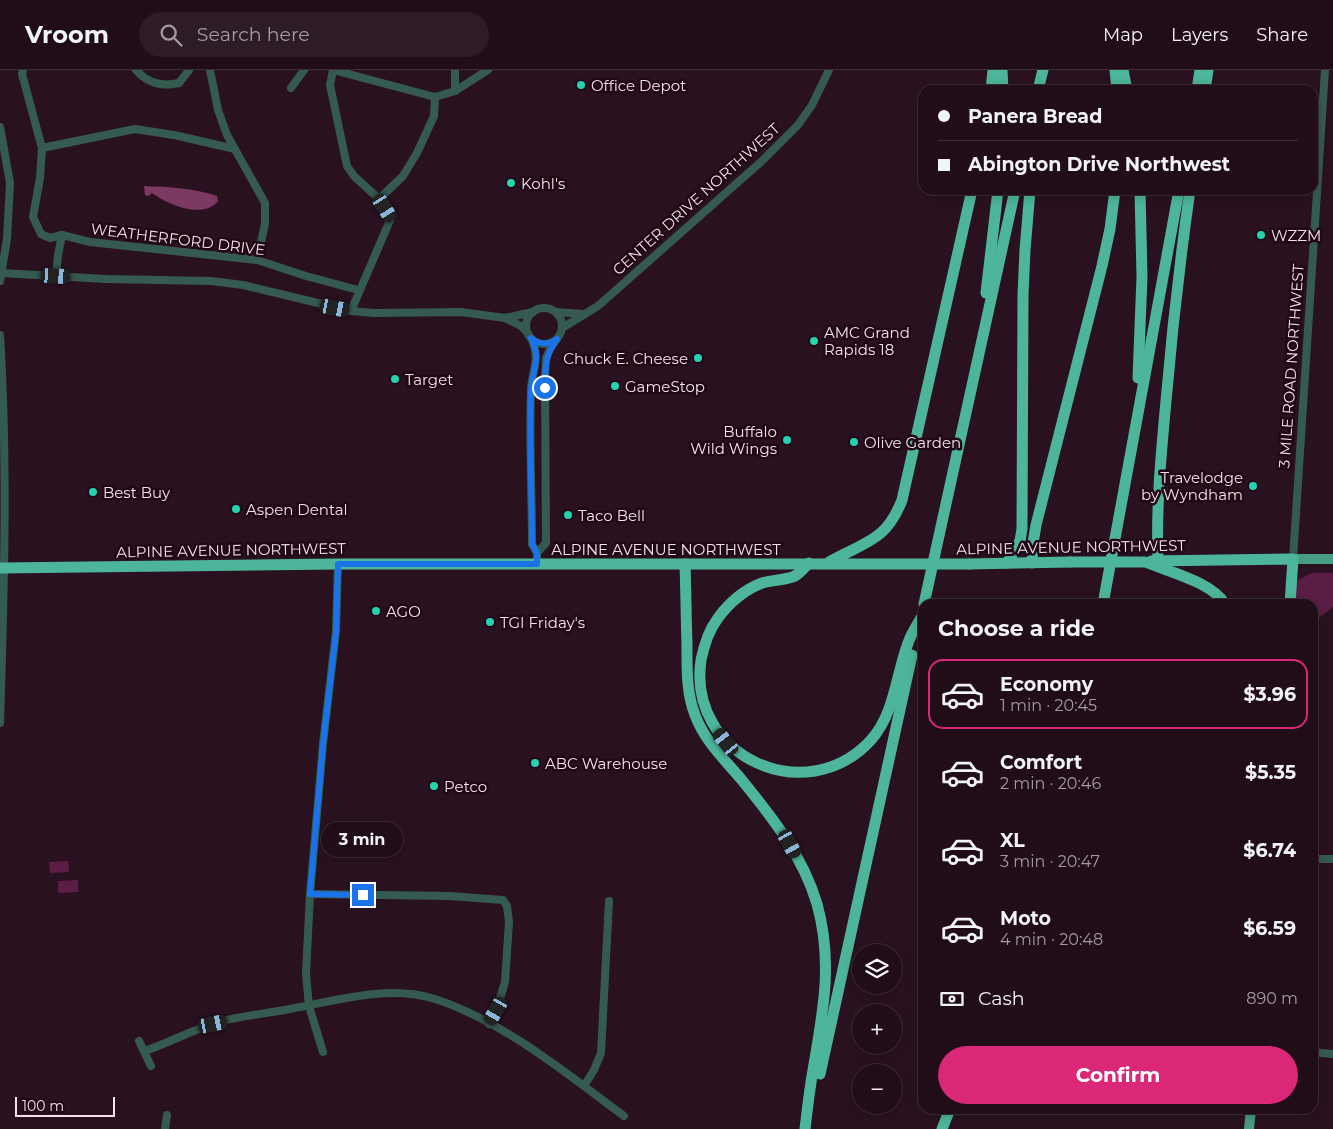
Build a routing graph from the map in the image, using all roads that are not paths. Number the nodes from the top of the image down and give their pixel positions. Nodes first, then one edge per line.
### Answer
1 (23, 70) edge
2 (136, 70) edge
3 (189, 70) edge
4 (210, 70) edge
5 (304, 70) edge
6 (333, 70) edge
7 (455, 70) edge
8 (488, 70) edge
9 (830, 70) edge
10 (993, 70) edge
11 (1002, 70) edge
12 (1043, 70) edge
13 (1048, 70) edge
14 (1115, 70) edge
15 (1123, 70) edge
16 (1200, 70) edge
17 (1208, 70) edge
18 (1325, 70) edge
19 (992, 85) edge
20 (1003, 85) edge
21 (1039, 85) edge
22 (1046, 85) edge
23 (1116, 85) edge
24 (1126, 85) edge
25 (1197, 85) edge
26 (1206, 85) edge
27 (291, 88) dead end
28 (455, 91) junction
29 (435, 97) junction
30 (0, 127) edge
31 (42, 148) junction
32 (235, 149) junction
33 (1318, 182) edge
34 (971, 195) edge
35 (997, 195) edge
36 (1014, 195) edge
37 (1030, 195) edge
38 (1114, 195) edge
39 (1140, 195) edge
40 (1178, 195) edge
41 (1189, 195) edge
42 (1317, 195) edge
43 (379, 199) junction
44 (62, 235) junction
45 (257, 260) junction
46 (56, 276) junction
47 (1, 277) edge
48 (358, 290) junction
49 (351, 311) junction
50 (533, 312) junction
51 (556, 312) junction
52 (585, 314) junction
53 (505, 318) junction
54 (562, 328) junction
55 (0, 335) edge
56 (530, 336) junction
57 (557, 339) junction
58 (980, 346) junction
59 (1136, 425) junction
60 (2, 451) edge
61 (1033, 543) junction
62 (537, 559) junction
63 (1293, 559) junction
64 (1333, 559) edge
65 (1158, 561) junction
66 (1144, 562) junction
67 (809, 563) junction
68 (828, 563) junction
69 (1007, 563) junction
70 (1032, 563) junction
71 (338, 564) junction
72 (685, 564) junction
73 (2, 568) edge
74 (925, 599) edge
75 (1104, 599) edge
76 (1220, 599) edge
77 (1290, 599) edge
78 (918, 622) edge
79 (918, 632) edge
80 (0, 723) edge
81 (1333, 859) edge
82 (1318, 860) edge
83 (310, 894) junction
84 (609, 901) dead end
85 (309, 1006) junction
86 (489, 1024) junction
87 (139, 1041) dead end
88 (145, 1051) junction
89 (323, 1052) dead end
90 (1318, 1053) edge
91 (1333, 1054) edge
92 (151, 1066) dead end
93 (584, 1086) junction
94 (948, 1114) edge
95 (1250, 1114) edge
96 (167, 1115) dead end
97 (624, 1116) dead end
98 (165, 1129) edge
99 (807, 1129) edge
100 (942, 1129) edge
101 (1249, 1129) edge

1 - 31 street
2 - 3 street
4 - 32 street
5 - 27 street
6 - 29 street
6 - 43 street
7 - 28 street
8 - 28 street
9 - 52 street, CENTER DRIVE NORTHWEST
10 - 19 highway
11 - 20 highway
12 - 21 highway
13 - 22 highway
14 - 23 highway
15 - 24 highway
16 - 25 highway
17 - 26 highway
18 - 33 street, 3 MILE ROAD NORTHWEST
28 - 29 street
29 - 43 street
30 - 47 street
31 - 32 street
31 - 44 street, WEATHERFORD DRIVE
32 - 45 street
34 - 68 highway
35 - 58 highway
36 - 58 highway
37 - 69 highway
38 - 61 highway
39 - 59 highway
40 - 59 highway
41 - 65 highway
42 - 63 street, 3 MILE ROAD NORTHWEST
43 - 48 street
44 - 45 street, WEATHERFORD DRIVE
44 - 46 street
45 - 48 street, WEATHERFORD DRIVE
46 - 47 street
46 - 49 street
48 - 49 street
49 - 53 street
50 - 51 street
50 - 53 street
50 - 56 street
51 - 52 street
51 - 54 street
52 - 54 street, CENTER DRIVE NORTHWEST
53 - 56 street
54 - 57 street
55 - 60 street
56 - 57 street
56 - 62 street
57 - 62 street
58 - 74 highway
59 - 75 highway
60 - 73 street
61 - 69 highway
61 - 70 highway
62 - 71 highway, ALPINE AVENUE NORTHWEST
62 - 72 highway, ALPINE AVENUE NORTHWEST
63 - 64 main road, ALPINE AVENUE NORTHWEST
63 - 65 highway, ALPINE AVENUE NORTHWEST
63 - 77 highway, 3 MILE ROAD NORTHWEST
65 - 66 highway, ALPINE AVENUE NORTHWEST
66 - 70 highway, ALPINE AVENUE NORTHWEST, bridge
66 - 76 highway
67 - 68 highway, ALPINE AVENUE NORTHWEST
67 - 72 highway, ALPINE AVENUE NORTHWEST
67 - 78 highway
68 - 69 highway, ALPINE AVENUE NORTHWEST, bridge
69 - 70 highway, ALPINE AVENUE NORTHWEST
71 - 73 highway, ALPINE AVENUE NORTHWEST
71 - 83 street
72 - 99 highway
73 - 80 street
79 - 99 highway
81 - 82 street
83 - 85 street
83 - 86 street
84 - 93 street
85 - 86 street
85 - 88 street
85 - 89 street
86 - 93 street
87 - 88 street
88 - 92 street
90 - 91 street
93 - 97 street
94 - 100 highway
95 - 101 main road
96 - 98 street

